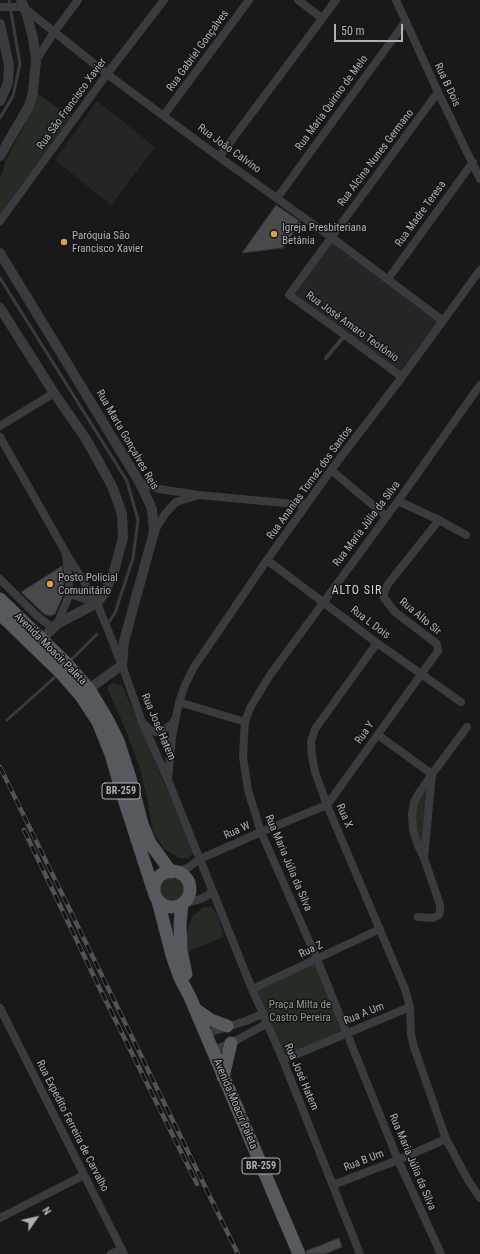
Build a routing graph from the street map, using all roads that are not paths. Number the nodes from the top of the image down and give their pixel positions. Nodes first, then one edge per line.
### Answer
1 (78, 0) edge
2 (164, 0) edge
3 (249, 0) edge
4 (298, 0) edge
5 (336, 0) edge
6 (396, 0) edge
7 (22, 3) edge
8 (0, 7) edge
9 (322, 18) junction
10 (406, 21) junction
11 (0, 24) edge
12 (55, 31) junction
13 (36, 60) junction
14 (108, 74) junction
15 (438, 92) junction
16 (0, 100) edge
17 (164, 115) junction
18 (0, 156) edge
19 (219, 157) junction
20 (473, 162) junction
21 (480, 179) edge
22 (277, 198) junction
23 (0, 221) edge
24 (331, 237) junction
25 (0, 253) edge
26 (480, 270) edge
27 (388, 279) junction
28 (289, 295) joint
29 (0, 308) edge
30 (442, 320) junction
31 (345, 334) junction
32 (326, 358) dead end
33 (402, 377) junction
34 (480, 385) edge
35 (54, 393) junction
36 (0, 426) edge
37 (1, 443) edge
38 (331, 470) junction
39 (140, 483) junction
40 (199, 495) junction
41 (398, 501) junction
42 (306, 505) junction
43 (386, 516) junction
44 (439, 520) junction
45 (154, 532) junction
46 (466, 535) dead end
47 (66, 553) junction
48 (267, 560) junction
49 (0, 579) edge
50 (70, 594) junction
51 (0, 599) edge
52 (323, 602) junction
53 (97, 603) junction
54 (0, 614) edge
55 (55, 626) junction
56 (23, 628) junction
57 (42, 640) junction
58 (377, 643) junction
59 (122, 665) junction
60 (422, 674) junction
61 (89, 689) junction
62 (179, 702) junction
63 (461, 702) dead end
64 (176, 718) junction
65 (142, 722) junction
66 (245, 722) junction
67 (467, 727) dead end
68 (378, 735) junction
69 (432, 774) junction
70 (168, 780) junction
71 (327, 805) junction
72 (261, 832) junction
73 (424, 858) junction
74 (200, 860) junction
75 (172, 871) junction
76 (213, 892) junction
77 (156, 895) junction
78 (191, 901) junction
79 (221, 910) junction
80 (418, 917) dead end
81 (380, 930) junction
82 (318, 959) junction
83 (252, 989) junction
84 (190, 997) junction
85 (410, 1007) junction
86 (0, 1008) edge
87 (195, 1009) junction
88 (262, 1014) junction
89 (266, 1024) junction
90 (227, 1026) junction
91 (347, 1032) junction
92 (205, 1034) junction
93 (231, 1043) junction
94 (212, 1051) junction
95 (283, 1060) junction
96 (223, 1077) junction
97 (446, 1139) junction
98 (398, 1160) junction
99 (84, 1175) junction
100 (333, 1185) junction
101 (480, 1198) edge
102 (0, 1218) edge
103 (123, 1251) edge
104 (111, 1254) edge
105 (299, 1254) edge
106 (360, 1254) edge
107 (441, 1254) edge

1 - 12 street
2 - 14 street, Rua São Francisco Xavier
3 - 17 street, Rua Gabriel Gonçalves
4 - 9 street
5 - 9 street
6 - 10 street, Rua B Dois
7 - 8 street
7 - 12 street, Rua João Calvino
7 - 13 street
9 - 19 street
10 - 15 street, Rua B Dois
10 - 22 street, Rua Maria Quirino de Melo
11 - 16 street
12 - 13 street
12 - 14 street, Rua João Calvino
13 - 18 street
14 - 17 street, Rua João Calvino
14 - 23 street, Rua São Francisco Xavier
15 - 20 street, Rua B Dois
15 - 24 street, Rua Alcina Nunes Germano
17 - 19 street, Rua João Calvino
19 - 22 street, Rua João Calvino
20 - 21 street, Rua B Dois
20 - 27 street, Rua Madre Teresa
22 - 24 street, Rua João Calvino
24 - 27 street, Rua João Calvino
24 - 28 street, Rua Alcina Nunes Germano
25 - 39 street, Rua Marta Gonçalves Reis
26 - 30 street, Rua Ananias Tomaz dos Santos
27 - 30 street, Rua João Calvino
28 - 31 street, Rua José Amaro Teotônio
29 - 35 street
30 - 33 street, Rua Ananias Tomaz dos Santos
31 - 32 lane
31 - 33 street, Rua José Amaro Teotônio
33 - 38 street, Rua Ananias Tomaz dos Santos
34 - 41 street, Rua Maria Júlia da Silva
35 - 36 street
35 - 53 street
37 - 47 street, Rua José Hatem
38 - 42 street, Rua Ananias Tomaz dos Santos
38 - 43 street
39 - 40 street
39 - 45 street, Rua Marta Gonçalves Reis
40 - 42 street
40 - 45 street
41 - 43 street, Rua Maria Júlia da Silva
41 - 44 street
42 - 48 street, Rua Ananias Tomaz dos Santos
43 - 52 street, Rua Maria Júlia da Silva
44 - 46 street
44 - 60 street, Rua Alto Sir
45 - 59 street, Rua Marta Gonçalves Reis
47 - 50 street, Rua José Hatem
47 - 53 street, Rua José Hatem
48 - 52 street, Rua L Dois
48 - 62 street, Rua Ananias Tomaz dos Santos
49 - 55 street
50 - 53 street
50 - 55 street, Rua José Hatem
51 - 56 main road, Avenida Moacir Paleta / BR-259
52 - 58 street, Rua L Dois
52 - 66 street, Rua Maria Júlia da Silva
53 - 55 street
53 - 59 street, Rua José Hatem
54 - 56 main road, Avenida Moacir Paleta / BR-259
55 - 57 street
56 - 57 main road, Avenida Moacir Paleta / BR-259
56 - 77 main road, Avenida Moacir Paleta / BR-259
57 - 61 main road, Avenida Moacir Paleta / BR-259
58 - 60 street, Rua L Dois
58 - 71 street, Rua X
59 - 61 street
59 - 65 street, Rua José Hatem
60 - 63 street, Rua L Dois
60 - 68 street, Rua Y
61 - 75 main road, Avenida Moacir Paleta / BR-259
62 - 64 street, Rua Ananias Tomaz dos Santos
62 - 66 street
64 - 65 street
64 - 70 street, Rua Ananias Tomaz dos Santos
65 - 70 street, Rua José Hatem
66 - 72 street, Rua Maria Júlia da Silva
67 - 69 street
68 - 69 street
68 - 71 street, Rua Y
69 - 73 street
69 - 73 street
70 - 74 street, Rua José Hatem
71 - 72 street, Rua W
71 - 81 street, Rua X
72 - 74 street, Rua W
72 - 82 street, Rua Maria Júlia da Silva
73 - 80 street
74 - 75 street
74 - 76 street, Rua José Hatem
75 - 77 main road
75 - 78 main road, Avenida Moacir Paleta / BR-259
76 - 78 street
76 - 79 street, Rua José Hatem
77 - 78 main road
77 - 84 main road, Avenida Moacir Paleta / BR-259
78 - 79 street
78 - 84 main road, Avenida Moacir Paleta / BR-259
79 - 83 street, Rua José Hatem
81 - 82 street, Rua Z
81 - 85 street, Rua X
82 - 83 street, Rua Z
82 - 91 street, Rua Maria Júlia da Silva
83 - 88 street, Rua José Hatem
84 - 87 main road, Avenida Moacir Paleta / BR-259
85 - 91 street, Rua A Um
85 - 97 street, Rua X
86 - 99 street, Rua Expedito Ferreira de Carvalho
87 - 90 main road
87 - 92 main road, Avenida Moacir Paleta / BR-259
88 - 89 street, Rua José Hatem
88 - 90 street
89 - 93 street
89 - 95 street, Rua José Hatem
90 - 92 street
91 - 95 street, Rua A Um
91 - 98 street, Rua Maria Júlia da Silva
92 - 94 main road, Avenida Moacir Paleta / BR-259
93 - 94 street
93 - 96 main road
94 - 96 main road, Avenida Moacir Paleta / BR-259
95 - 100 street, Rua José Hatem
96 - 105 main road, Avenida Moacir Paleta / BR-259
97 - 98 street, Rua B Um
97 - 101 street, Rua X
98 - 100 street, Rua B Um
98 - 107 street, Rua Maria Júlia da Silva
99 - 102 street
99 - 103 street, Rua Expedito Ferreira de Carvalho
100 - 106 street, Rua José Hatem
103 - 104 street

